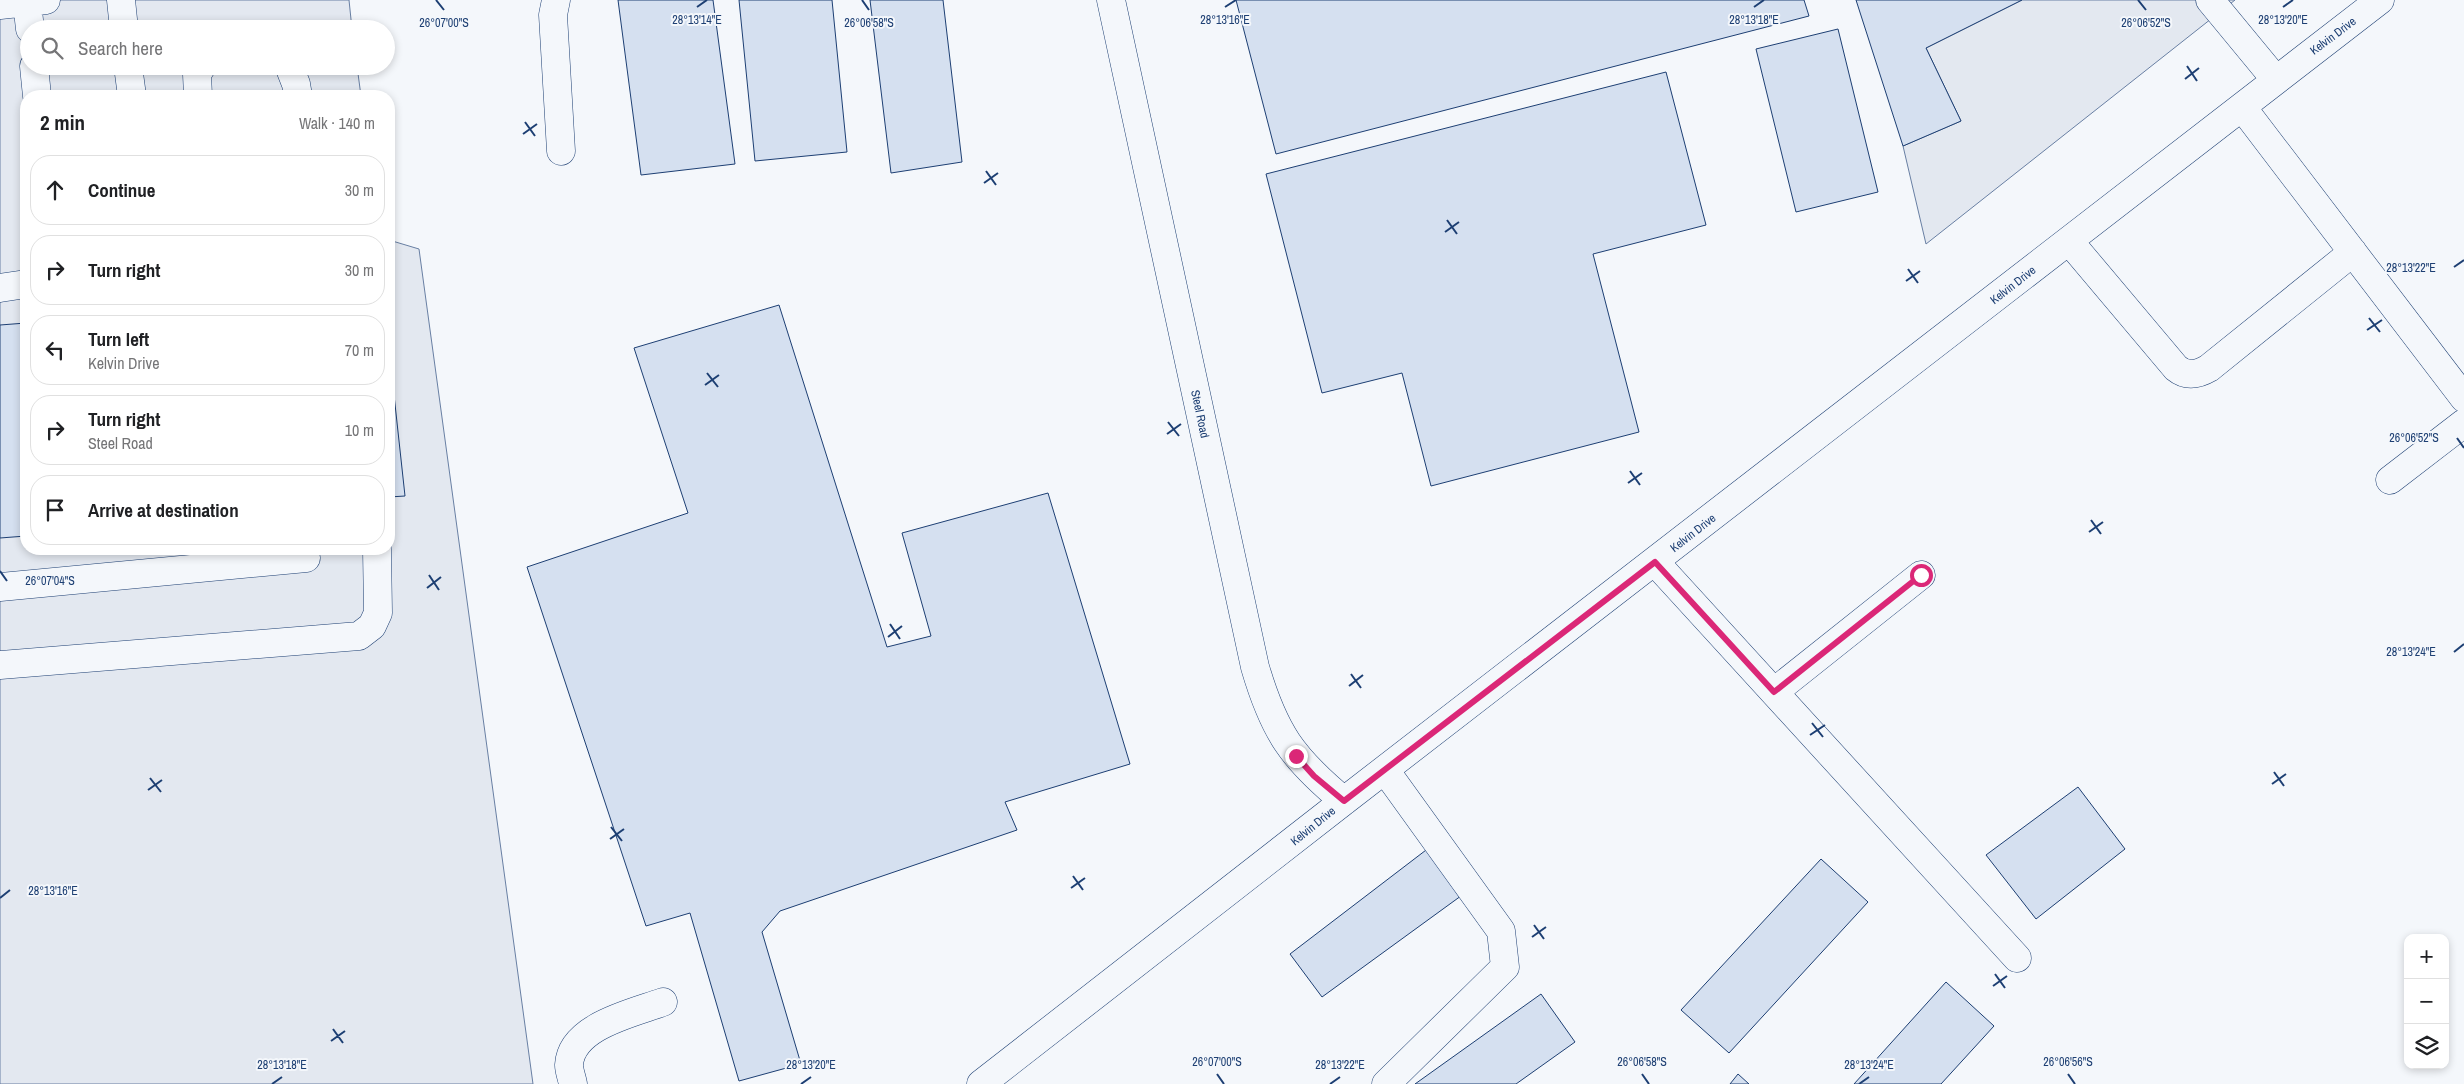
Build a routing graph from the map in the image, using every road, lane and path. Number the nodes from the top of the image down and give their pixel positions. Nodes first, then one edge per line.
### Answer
1 (121, 0) edge
2 (556, 0) edge
3 (1111, 0) edge
4 (2210, 0) edge
5 (2380, 0) edge
6 (36, 1) edge
7 (0, 5) edge
8 (32, 20) edge
9 (123, 20) edge
10 (35, 75) edge
11 (129, 75) edge
12 (198, 75) edge
13 (292, 75) edge
14 (2276, 80) junction
15 (36, 90) edge
16 (131, 90) edge
17 (198, 90) edge
18 (297, 90) edge
19 (2242, 107) junction
20 (561, 151) dead end
21 (2069, 241) junction
22 (2353, 252) junction
23 (20, 285) edge
24 (0, 288) edge
25 (2464, 398) edge
26 (2464, 422) edge
27 (2390, 480) dead end
28 (377, 555) edge
29 (306, 558) dead end
30 (1655, 562) junction
31 (1921, 575) dead end
32 (0, 587) edge
33 (0, 666) edge
34 (1774, 692) junction
35 (1385, 770) junction
36 (1344, 801) junction
37 (2017, 958) dead end
38 (663, 1002) dead end
39 (573, 1084) edge
40 (981, 1084) edge
41 (1386, 1084) edge

1 - 9 street
2 - 20 street
3 - 36 street, Steel Road
4 - 14 street
5 - 14 street, Kelvin Drive
6 - 7 street
6 - 8 street
10 - 15 street
11 - 16 street
12 - 17 street
13 - 18 street
14 - 19 street, Kelvin Drive
19 - 21 street, Kelvin Drive
19 - 22 street
21 - 22 street
21 - 30 street, Kelvin Drive
22 - 25 street
23 - 24 street
26 - 27 street
28 - 33 street
29 - 32 street
30 - 34 street
30 - 35 street, Kelvin Drive
31 - 34 street
34 - 37 street
35 - 36 street, Kelvin Drive
35 - 41 street
36 - 40 street, Kelvin Drive
38 - 39 street

